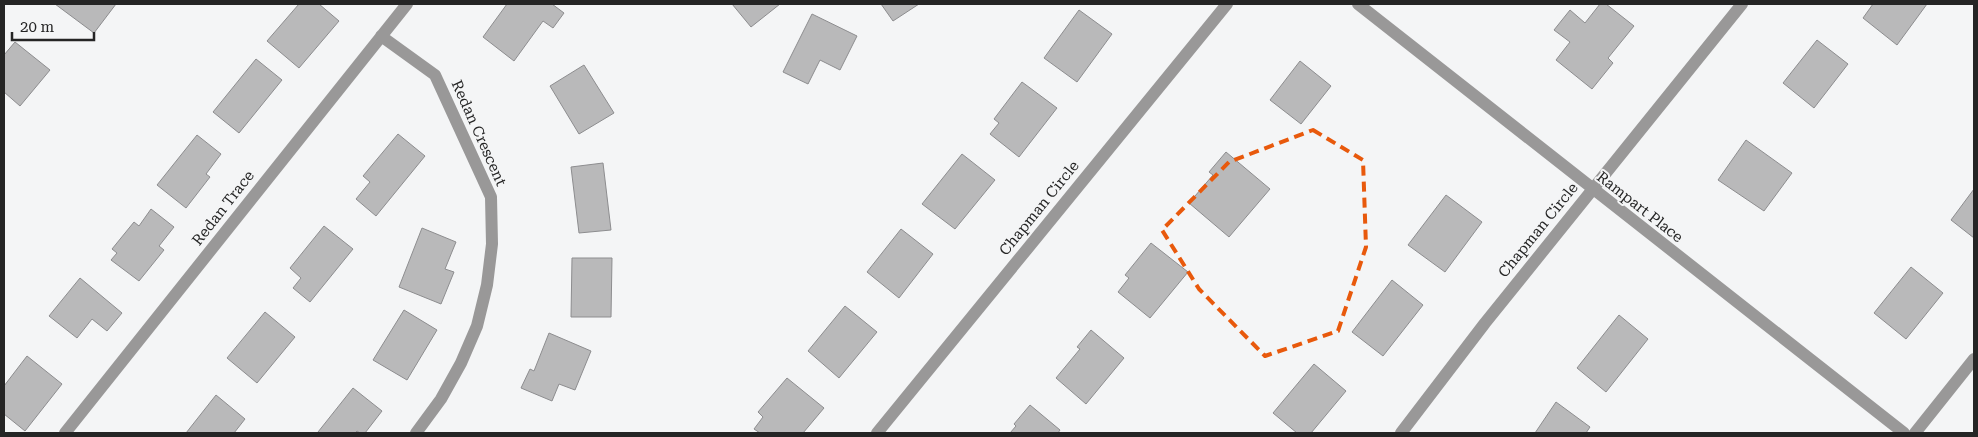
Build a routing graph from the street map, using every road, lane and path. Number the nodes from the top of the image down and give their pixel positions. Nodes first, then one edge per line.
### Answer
1 (407, 4) edge
2 (1227, 4) edge
3 (1358, 4) edge
4 (1742, 4) edge
5 (381, 36) junction
6 (1592, 189) junction
7 (1974, 359) edge
8 (65, 433) edge
9 (416, 433) edge
10 (877, 433) edge
11 (1402, 433) edge
12 (1904, 433) edge
13 (1915, 433) edge

1 - 5 street, Redan Trace
2 - 10 street, Chapman Circle
3 - 6 street, Rampart Place
4 - 6 street, Chapman Circle
5 - 8 street, Redan Trace
5 - 9 street, Redan Crescent
6 - 11 street, Chapman Circle
6 - 12 street, Rampart Place
7 - 13 street

